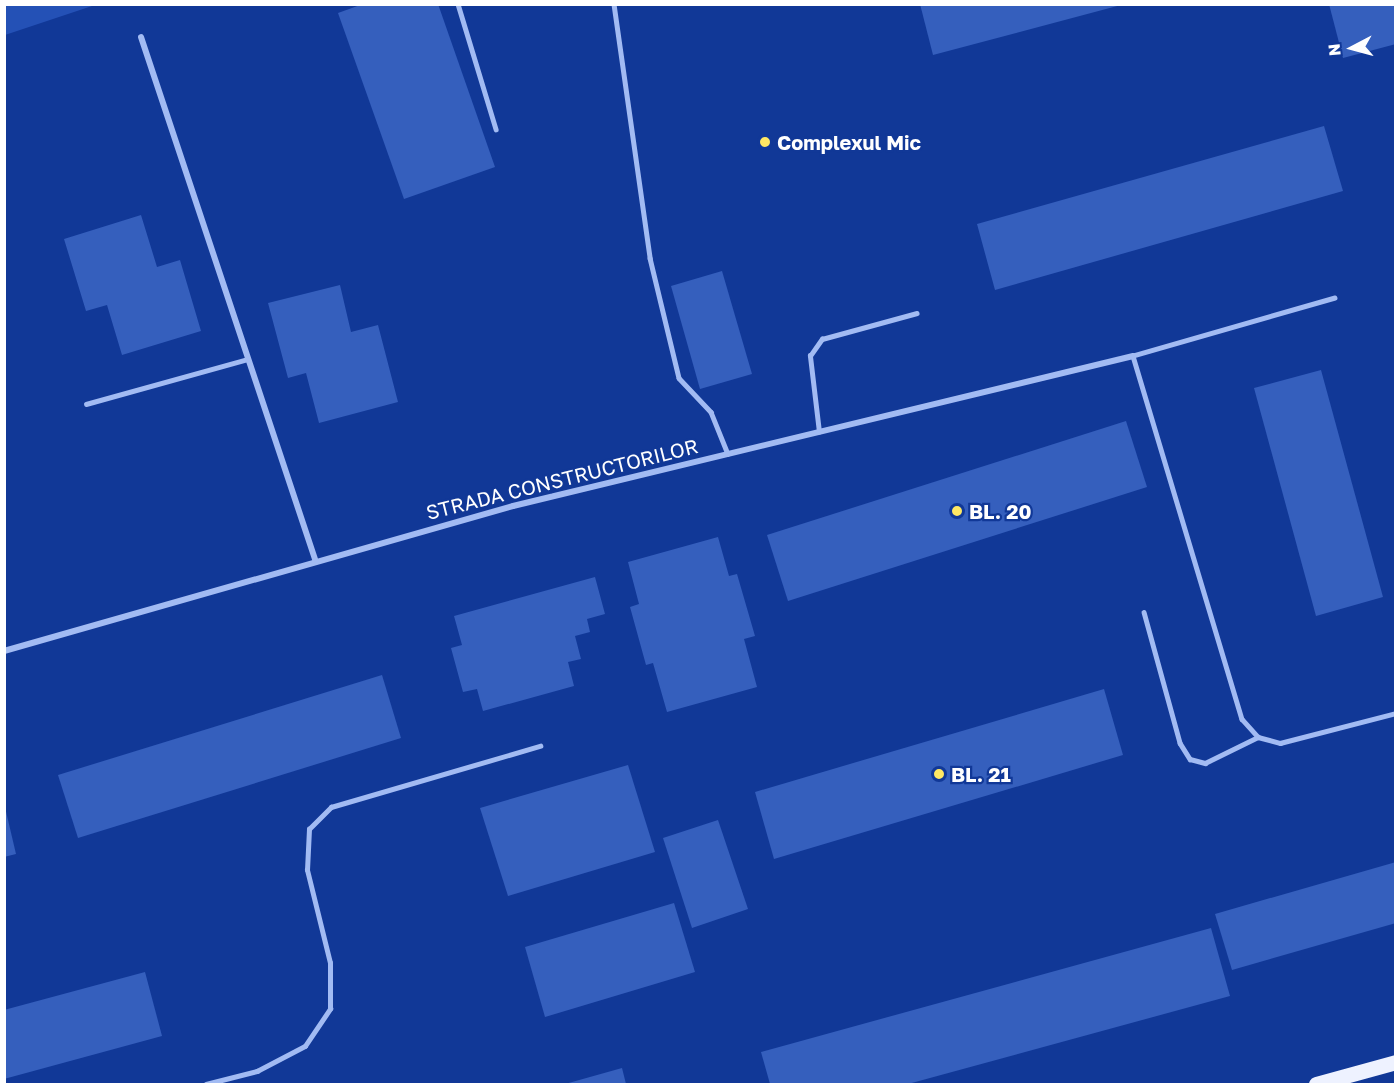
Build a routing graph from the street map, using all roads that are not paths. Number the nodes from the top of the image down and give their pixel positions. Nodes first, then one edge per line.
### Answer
1 (458, 4) edge
2 (615, 4) edge
3 (141, 37) dead end
4 (496, 129) dead end
5 (1335, 298) dead end
6 (917, 313) dead end
7 (1133, 356) junction
8 (248, 359) junction
9 (86, 404) dead end
10 (819, 432) junction
11 (728, 454) junction
12 (316, 562) junction
13 (1144, 612) dead end
14 (4, 651) edge
15 (1395, 713) edge
16 (1258, 737) junction
17 (540, 746) dead end
18 (1395, 1062) edge
19 (206, 1084) edge
20 (1316, 1084) edge

1 - 4 lane
2 - 11 lane
3 - 8 street
5 - 7 lane
6 - 10 lane
7 - 10 street, STRADA CONSTRUCTORILOR
7 - 16 lane
8 - 9 lane
8 - 12 street
10 - 11 street, STRADA CONSTRUCTORILOR
11 - 12 street, STRADA CONSTRUCTORILOR
12 - 14 street, STRADA CONSTRUCTORILOR
13 - 16 lane
15 - 16 lane
17 - 19 lane
18 - 20 main road

